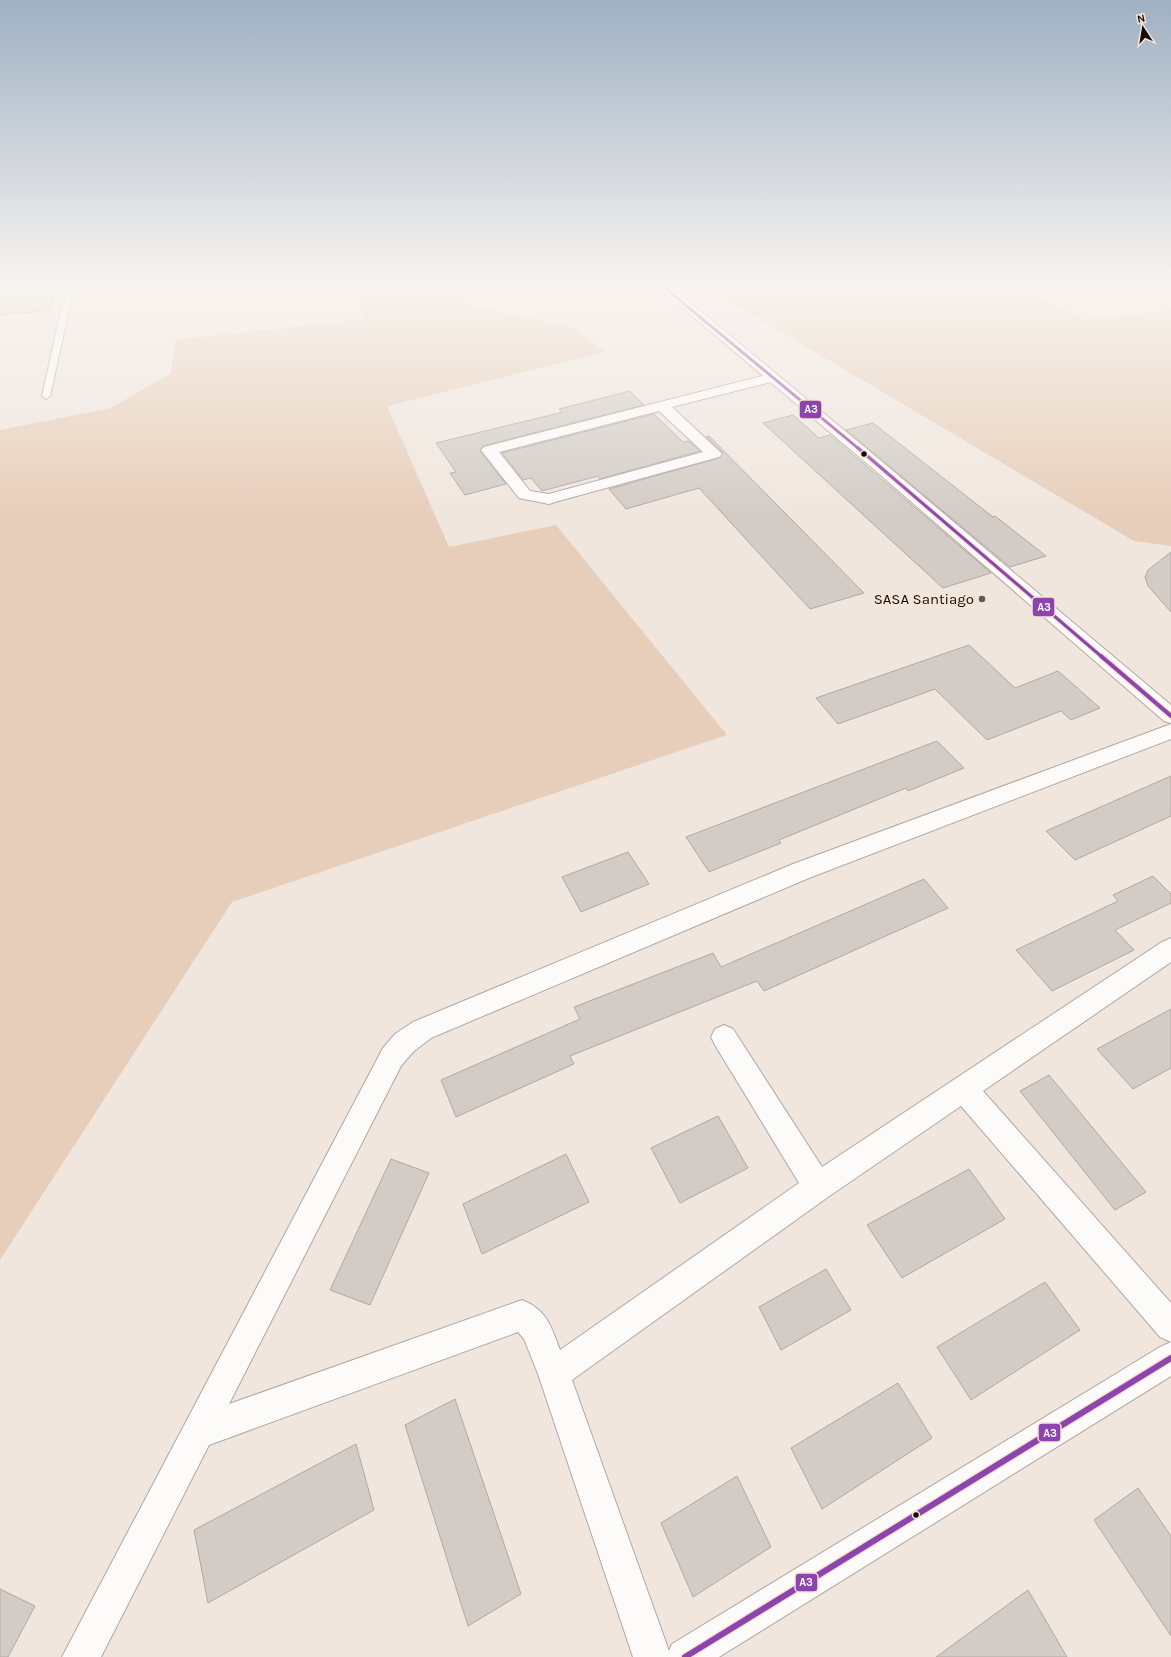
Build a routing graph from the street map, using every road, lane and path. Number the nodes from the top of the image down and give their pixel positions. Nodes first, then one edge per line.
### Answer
1 (54, 360) edge
2 (749, 360) edge
3 (770, 378) junction
4 (46, 396) dead end
5 (663, 406) junction
6 (1171, 716) edge
7 (1171, 731) edge
8 (1171, 949) edge
9 (724, 1037) dead end
10 (963, 1089) junction
11 (818, 1187) junction
12 (1171, 1326) edge
13 (1171, 1358) edge
14 (554, 1374) junction
15 (198, 1432) junction
16 (81, 1657) edge
17 (652, 1657) edge
18 (685, 1657) edge

1 - 4 lane
2 - 3 street
3 - 5 street
3 - 6 street
5 - 5 street
7 - 15 street
8 - 10 street
9 - 11 street
10 - 11 street
10 - 12 street
11 - 14 street
13 - 18 street
14 - 15 street
14 - 17 street
15 - 16 street

